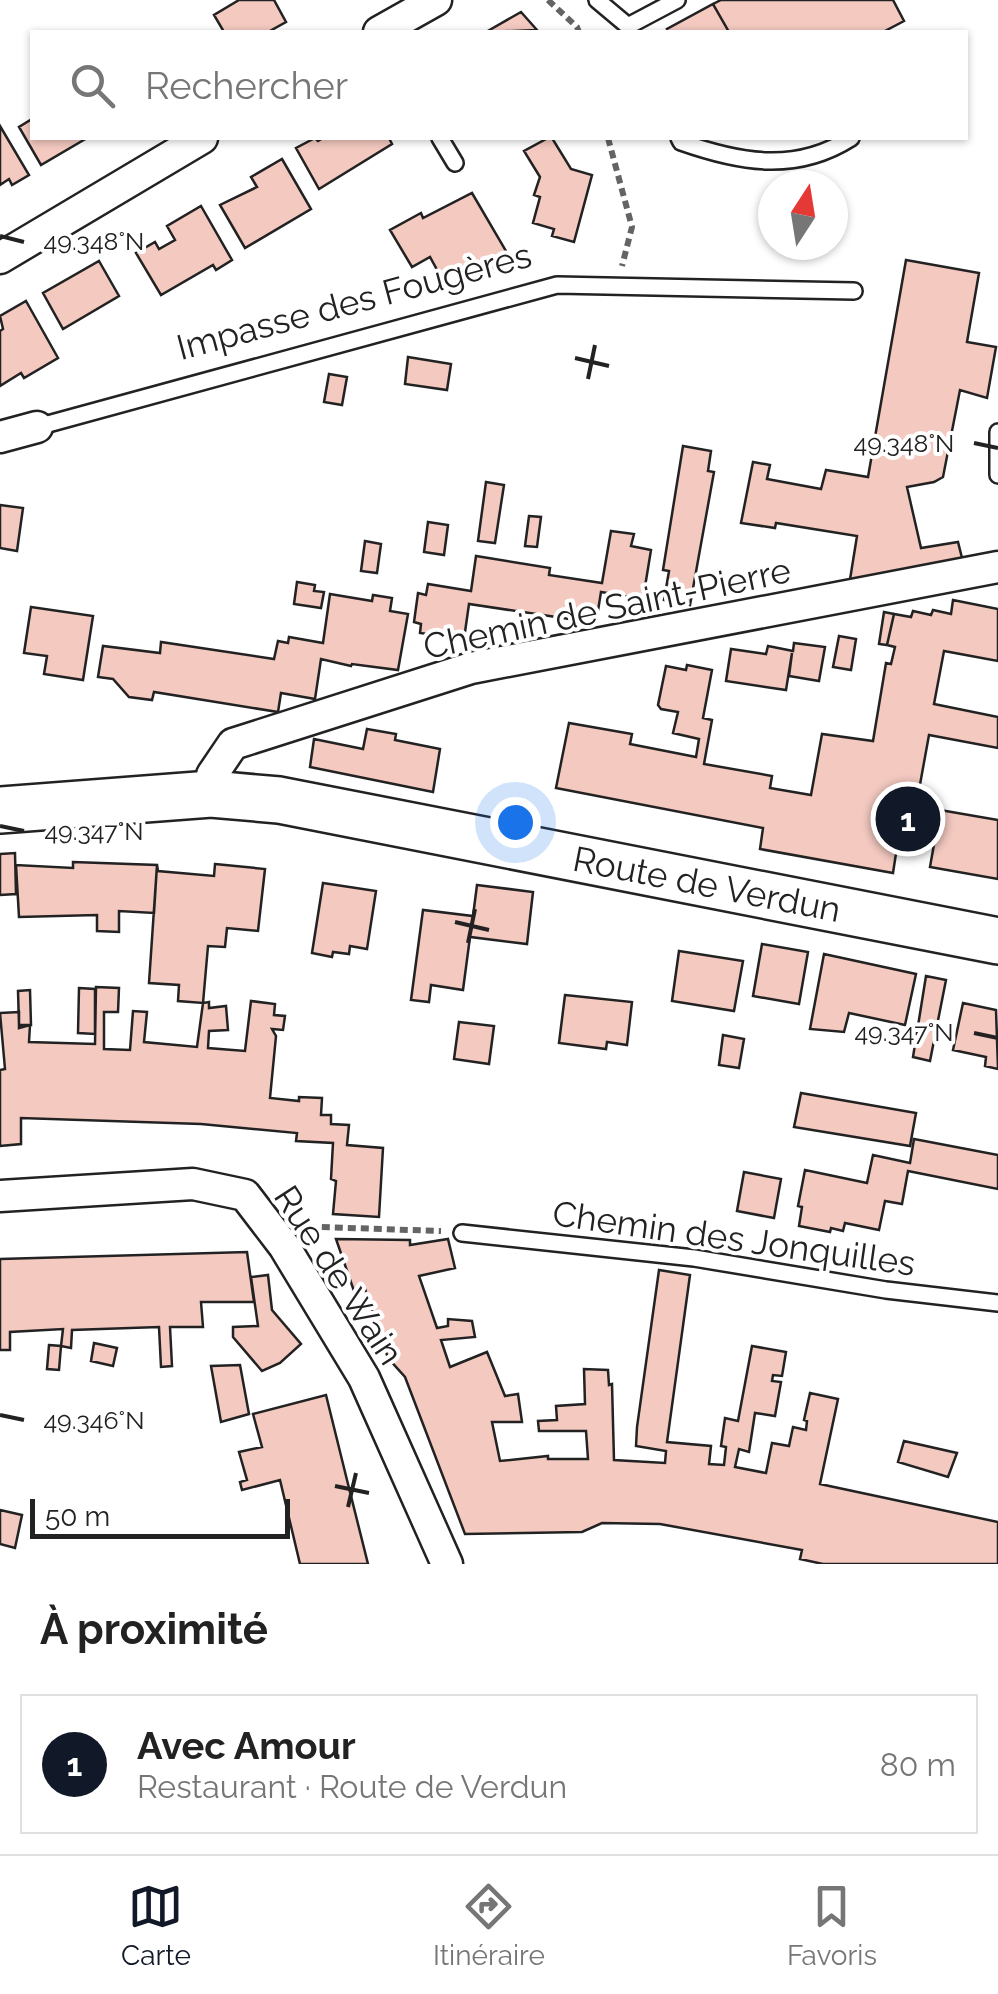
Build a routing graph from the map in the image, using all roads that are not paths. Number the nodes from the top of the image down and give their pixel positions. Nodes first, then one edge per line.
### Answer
1 (436, 0) edge
2 (597, 0) edge
3 (677, 0) edge
4 (625, 27) edge
5 (382, 30) edge
6 (199, 140) edge
7 (441, 140) edge
8 (680, 140) edge
9 (849, 140) edge
10 (455, 163) dead end
11 (0, 258) edge
12 (854, 291) dead end
13 (37, 427) joint
14 (998, 432) edge
15 (0, 437) edge
16 (998, 475) edge
17 (998, 567) edge
18 (210, 794) junction
19 (0, 810) edge
20 (998, 941) edge
21 (0, 1196) edge
22 (462, 1233) road end
23 (998, 1304) edge
24 (446, 1564) edge

1 - 5 street
2 - 4 lane
3 - 4 lane
6 - 11 street
7 - 10 lane
8 - 9 lane
12 - 13 lane, Impasse des Fougères
13 - 15 street, Impasse des Fougères
14 - 16 lane
17 - 18 street, Chemin de Saint-Pierre
18 - 19 main road, Route de Verdun
18 - 20 main road, Route de Verdun
21 - 24 street, Rue de Wain
22 - 23 lane, Chemin des Jonquilles

